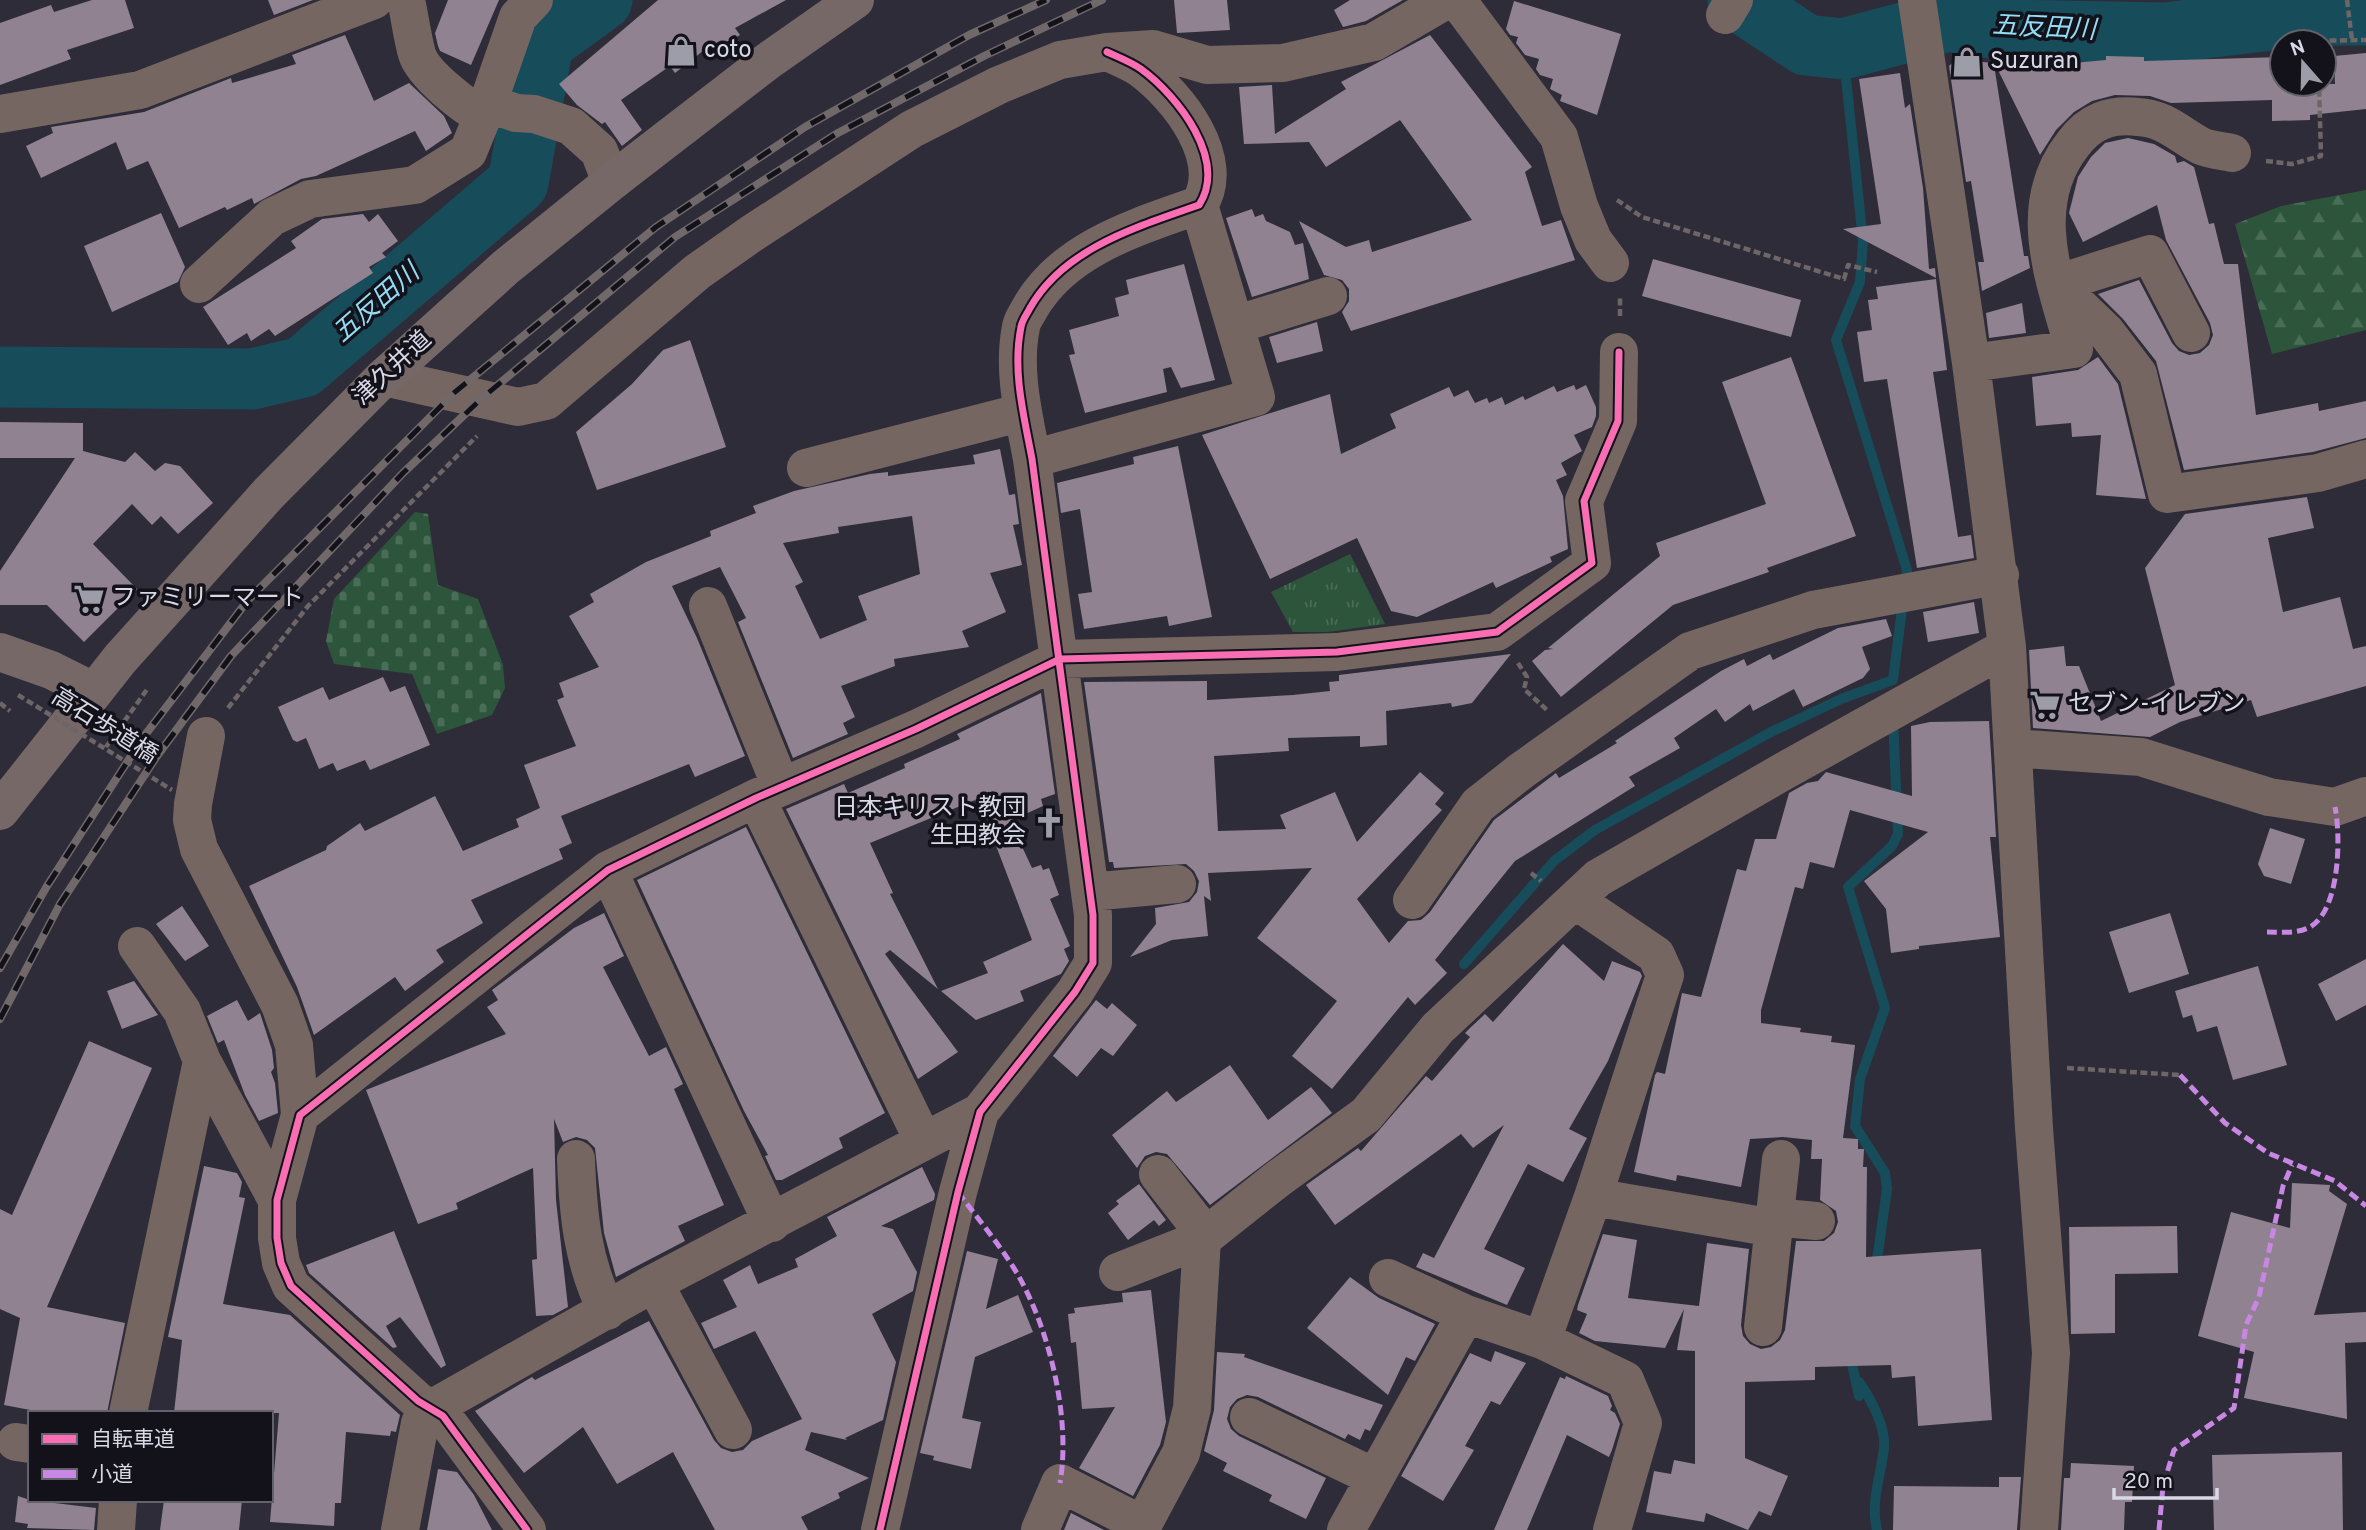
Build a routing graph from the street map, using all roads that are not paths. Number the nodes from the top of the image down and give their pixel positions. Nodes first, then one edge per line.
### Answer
1 (374, 0) edge
2 (406, 0) edge
3 (534, 0) edge
4 (855, 0) edge
5 (1446, 0) edge
6 (1457, 0) edge
7 (1921, 18) edge
8 (1107, 52) junction
9 (505, 112) junction
10 (0, 114) edge
11 (2232, 153) road end
12 (615, 179) junction
13 (1199, 205) junction
14 (1610, 263) road end
15 (199, 284) dead end
16 (2056, 284) junction
17 (1328, 296) dead end
18 (1235, 325) junction
19 (2191, 333) dead end
20 (1619, 352) road end
21 (1971, 363) junction
22 (384, 377) junction
23 (1023, 412) junction
24 (1032, 459) junction
25 (2366, 459) edge
26 (806, 468) dead end
27 (2000, 575) junction
28 (708, 606) dead end
29 (2007, 648) junction
30 (0, 652) edge
31 (1060, 659) junction
32 (93, 691) junction
33 (205, 736) road end
34 (2013, 748) junction
35 (769, 792) junction
36 (2366, 796) edge
37 (0, 811) edge
38 (608, 870) junction
39 (1177, 884) dead end
40 (1090, 892) junction
41 (1575, 900) junction
42 (1412, 901) dead end
43 (137, 946) dead end
44 (202, 1061) junction
45 (980, 1112) junction
46 (300, 1115) junction
47 (923, 1140) junction
48 (576, 1159) dead end
49 (1781, 1159) dead end
50 (1158, 1174) dead end
51 (1593, 1197) junction
52 (277, 1200) junction
53 (1774, 1222) junction
54 (1816, 1222) dead end
55 (772, 1223) junction
56 (1204, 1238) junction
57 (1118, 1272) dead end
58 (1388, 1278) dead end
59 (654, 1283) junction
60 (607, 1311) junction
61 (1466, 1314) junction
62 (1763, 1327) dead end
63 (1542, 1340) junction
64 (431, 1409) junction
65 (128, 1411) edge
66 (1249, 1417) dead end
67 (733, 1430) dead end
68 (1374, 1477) junction
69 (118, 1502) edge
70 (1142, 1527) edge
71 (116, 1530) edge
72 (400, 1530) edge
73 (527, 1530) edge
74 (880, 1530) edge
75 (1040, 1530) edge
76 (1346, 1530) edge
77 (1612, 1530) edge
78 (2039, 1530) edge

1 - 10 street
2 - 9 street
3 - 9 street
4 - 12 main road, 津久井道
5 - 8 street
6 - 14 street
7 - 21 street
8 - 13 street
8 - 22 street
9 - 12 street
9 - 15 street
11 - 16 street
12 - 22 main road, 津久井道
13 - 18 street
13 - 23 street
16 - 19 street
16 - 21 street
16 - 25 street
17 - 18 street
18 - 24 street
20 - 31 street
21 - 27 street
22 - 32 main road, 津久井道
23 - 24 street
23 - 26 street
24 - 31 street
27 - 29 street
27 - 42 street
28 - 35 street
29 - 34 street
29 - 41 street
30 - 32 main road
31 - 35 street
31 - 40 street
32 - 37 main road, 津久井道
33 - 46 street
34 - 36 street
34 - 78 street
35 - 38 street
35 - 47 street
38 - 46 street
38 - 55 street
39 - 40 street
40 - 45 street
41 - 51 street
41 - 56 street
43 - 44 street
44 - 52 street
44 - 65 street
45 - 47 street
45 - 74 street
46 - 52 street
47 - 55 street
48 - 60 street
49 - 53 street
50 - 56 street
51 - 53 street
51 - 63 street
52 - 64 street
53 - 54 street
53 - 62 street
55 - 59 street
56 - 57 street
56 - 70 street
58 - 61 street
59 - 60 street
59 - 67 street
60 - 64 street
61 - 63 street
61 - 68 street
63 - 77 street
64 - 72 street
64 - 73 street
66 - 68 street
68 - 76 street
69 - 71 street
70 - 75 street

